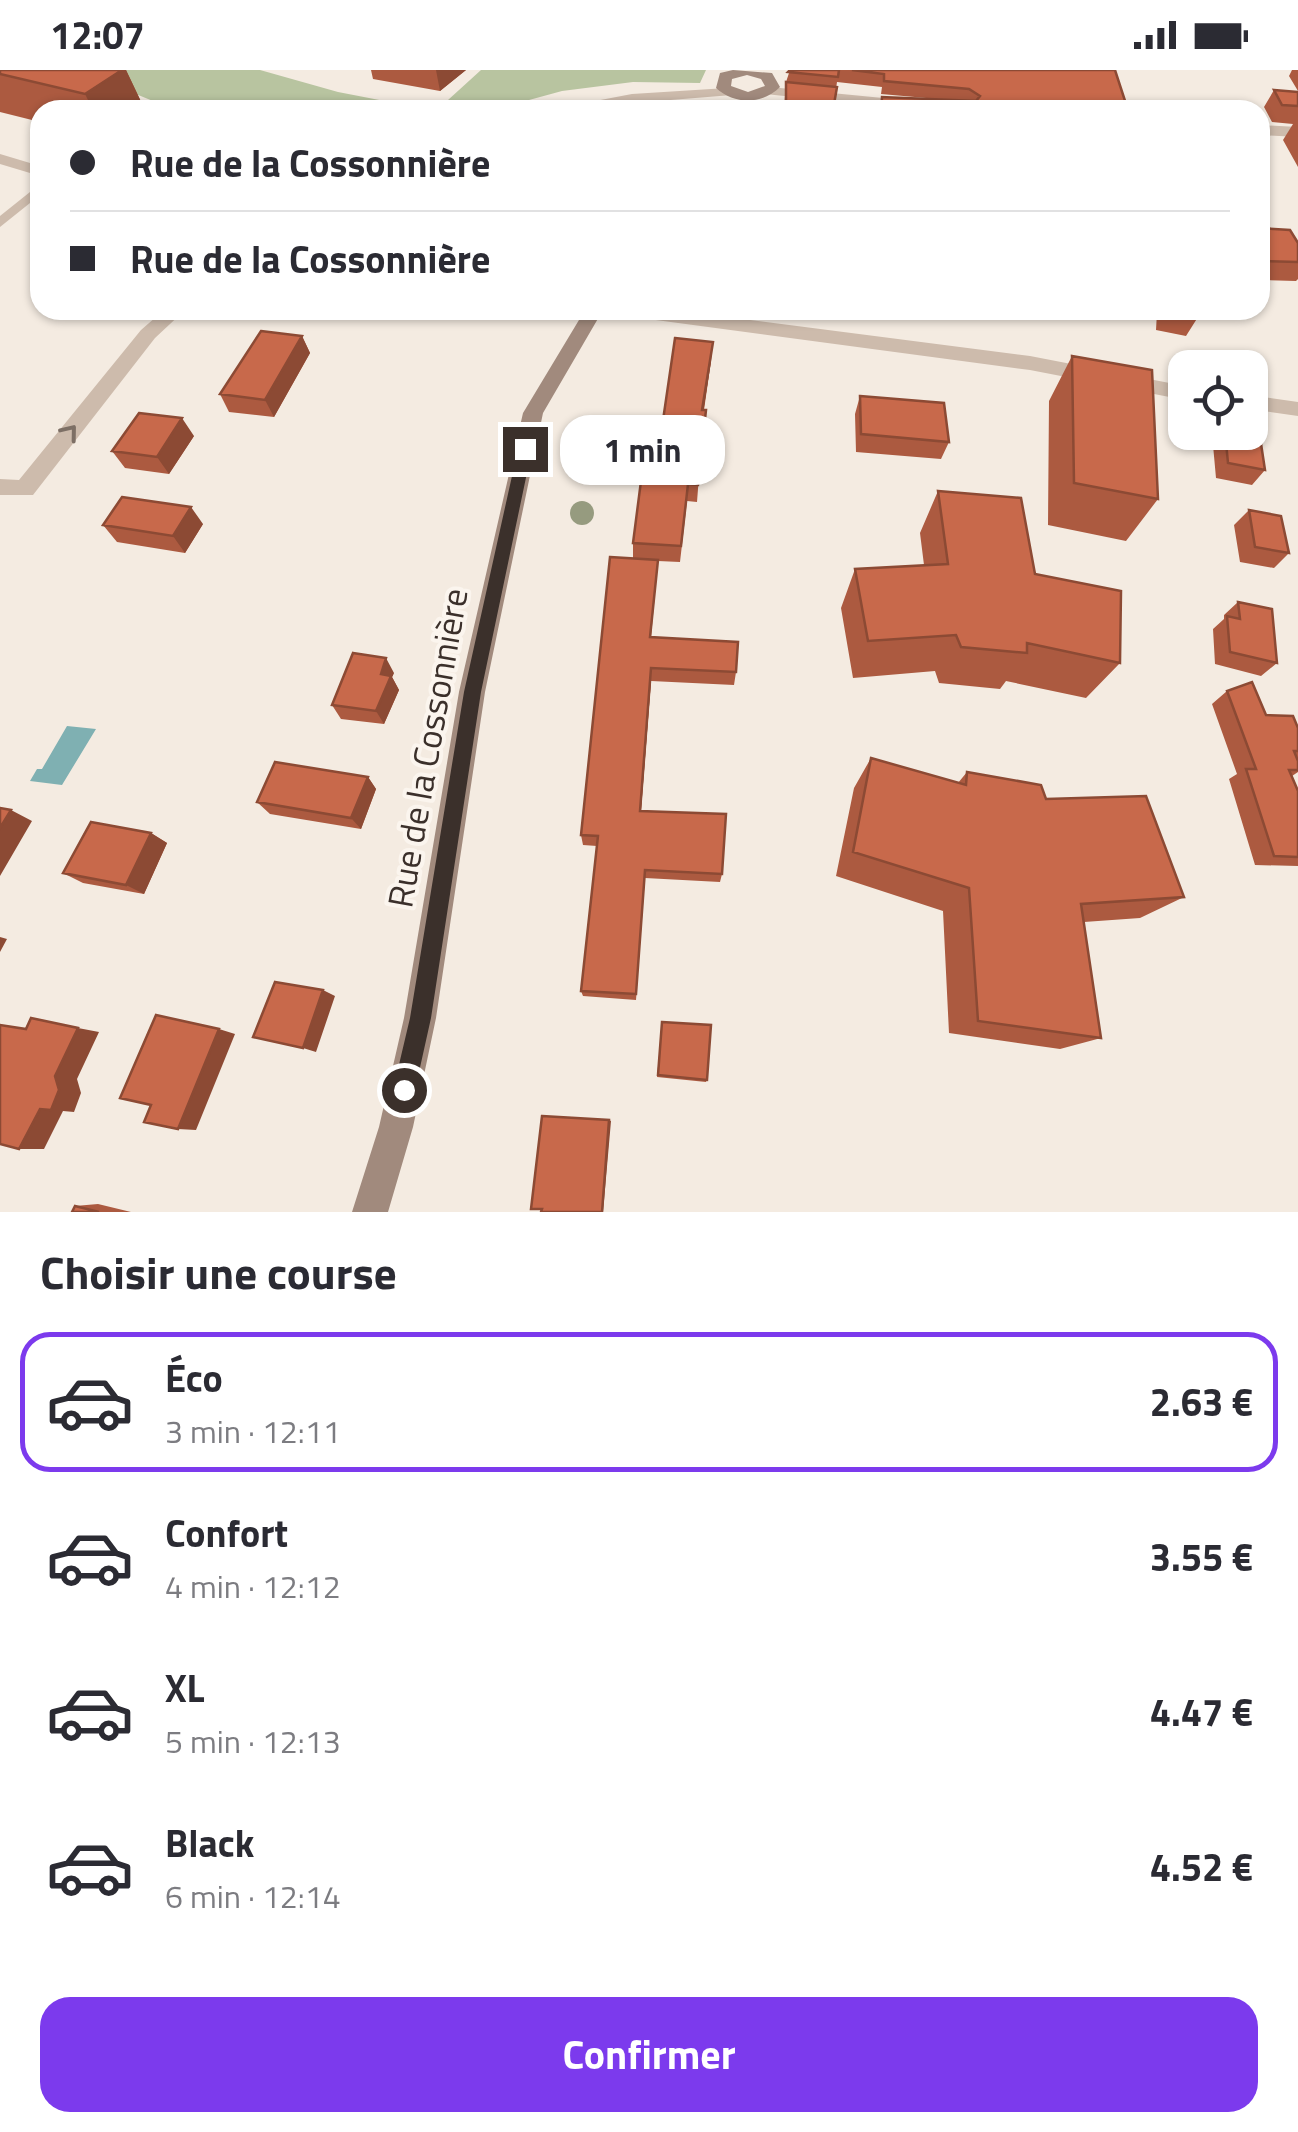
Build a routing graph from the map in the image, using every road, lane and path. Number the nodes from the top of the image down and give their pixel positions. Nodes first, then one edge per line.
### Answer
1 (730, 71) edge
2 (762, 72) edge
3 (770, 91) junction
4 (733, 93) junction
5 (619, 100) edge
6 (729, 100) edge
7 (862, 100) edge
8 (1270, 131) edge
9 (1298, 132) edge
10 (0, 159) edge
11 (30, 168) edge
12 (30, 197) edge
13 (0, 223) edge
14 (164, 320) edge
15 (588, 320) edge
16 (702, 320) edge
17 (1168, 390) edge
18 (1268, 405) edge
19 (1298, 409) edge
20 (0, 487) edge
21 (370, 1212) edge

1 - 2 street
1 - 4 street
2 - 3 street
3 - 4 street
3 - 7 street
4 - 5 street
4 - 6 street
8 - 9 street
10 - 11 street
12 - 13 lane
20 -> 14 street
15 - 21 street, Rue de la Cossonnière
16 - 17 street
18 - 19 street

